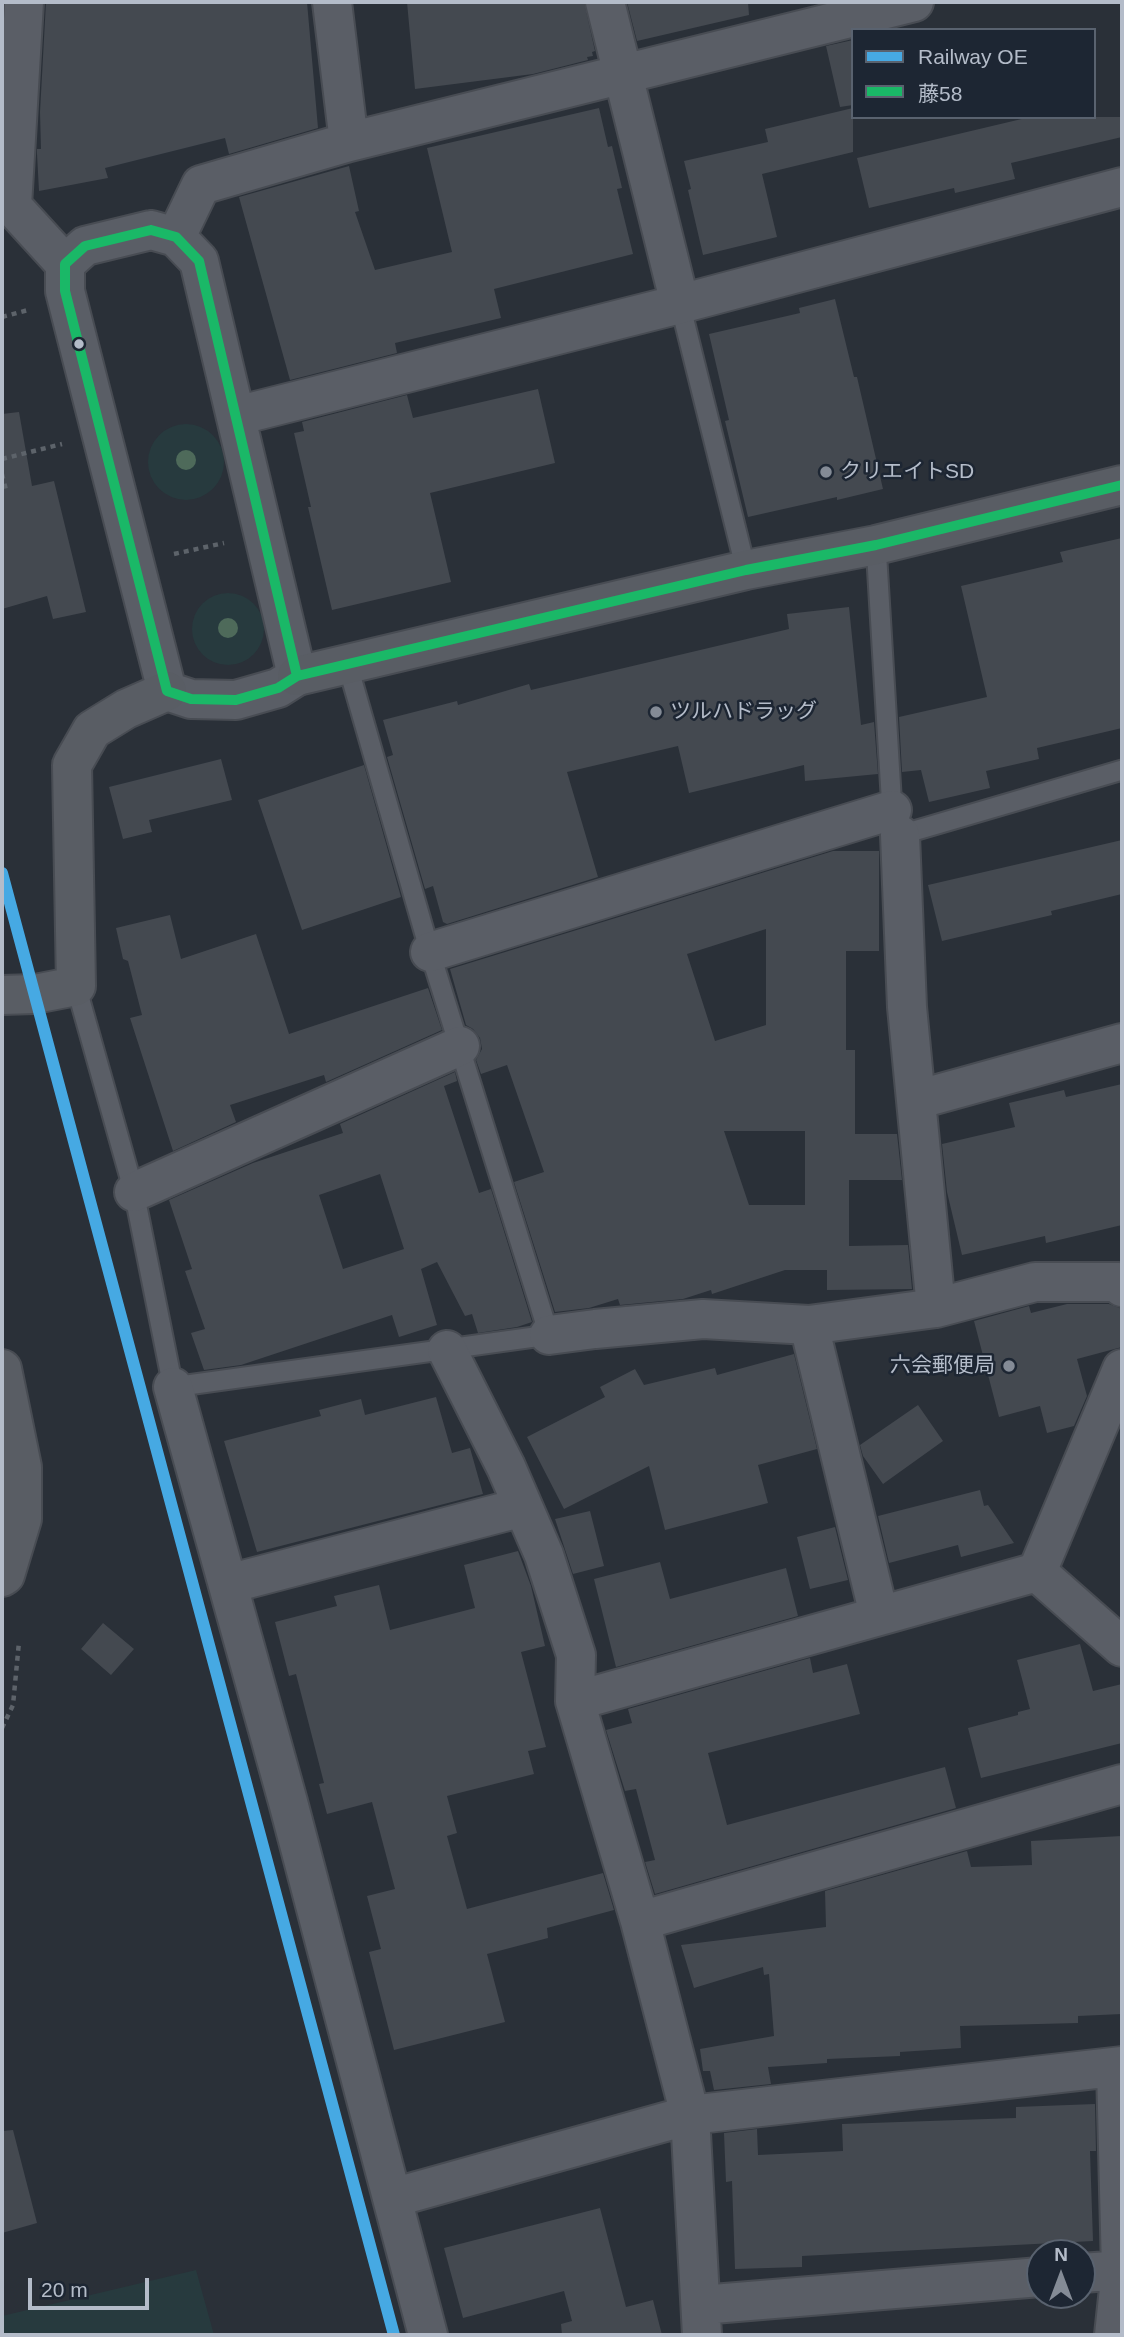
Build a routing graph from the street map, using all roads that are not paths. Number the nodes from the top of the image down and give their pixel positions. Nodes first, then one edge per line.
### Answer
1 (24, 2) edge
2 (332, 2) edge
3 (605, 2) edge
4 (914, 2) edge
5 (624, 75) junction
6 (349, 142) junction
7 (1122, 187) edge
8 (18, 230) edge
9 (176, 237) junction
10 (65, 264) junction
11 (680, 304) junction
12 (236, 416) junction
13 (1122, 485) edge
14 (876, 545) junction
15 (746, 570) junction
16 (347, 663) junction
17 (296, 676) junction
18 (167, 691) junction
19 (1122, 770) edge
20 (896, 822) junction
21 (430, 952) junction
22 (76, 986) junction
23 (2, 995) edge
24 (1122, 1043) edge
25 (460, 1046) junction
26 (916, 1100) junction
27 (134, 1192) junction
28 (1122, 1287) edge
29 (936, 1308) junction
30 (809, 1325) junction
31 (549, 1335) junction
32 (447, 1349) junction
33 (2, 1369) edge
34 (1122, 1369) edge
35 (173, 1387) junction
36 (523, 1507) junction
37 (1037, 1572) junction
38 (2, 1577) edge
39 (228, 1584) junction
40 (879, 1615) junction
41 (1122, 1647) edge
42 (575, 1701) junction
43 (1122, 1784) edge
44 (640, 1921) junction
45 (1119, 2067) edge
46 (690, 2115) junction
47 (392, 2199) junction
48 (1122, 2270) edge
49 (1096, 2272) edge
50 (1026, 2279) edge
51 (702, 2320) edge
52 (428, 2335) edge
53 (1114, 2335) edge

1 - 8 street
2 - 6 street
3 - 5 street
4 - 5 street
5 - 6 street
5 - 11 street
6 - 9 street
7 - 11 street
8 - 10 street
9 - 10 street
9 - 12 street
10 - 18 street
11 - 12 street
11 - 15 lane
12 - 17 street
13 - 14 street
14 - 15 street
14 - 20 lane
15 - 16 street
16 - 17 street
16 - 21 lane
17 - 18 street
18 - 22 street
19 - 20 lane
20 - 21 street
20 - 26 street
21 - 25 lane
22 - 23 street
22 - 27 lane
24 - 26 street
25 - 27 street
25 - 31 lane
26 - 29 street
27 - 35 lane
28 - 29 street
29 - 30 street
30 - 31 street
30 - 40 street
31 - 32 lane
32 - 35 lane
32 - 36 street
33 - 38 street
34 - 37 street
35 - 39 street
36 - 39 street
36 - 42 street
37 - 40 street
37 - 41 street
39 - 47 street
40 - 42 street
42 - 44 street
43 - 44 street
44 - 46 street
45 - 46 street
45 - 48 street
46 - 47 street
46 - 51 street
47 - 52 street
48 - 49 street
48 - 53 street
50 - 51 street

